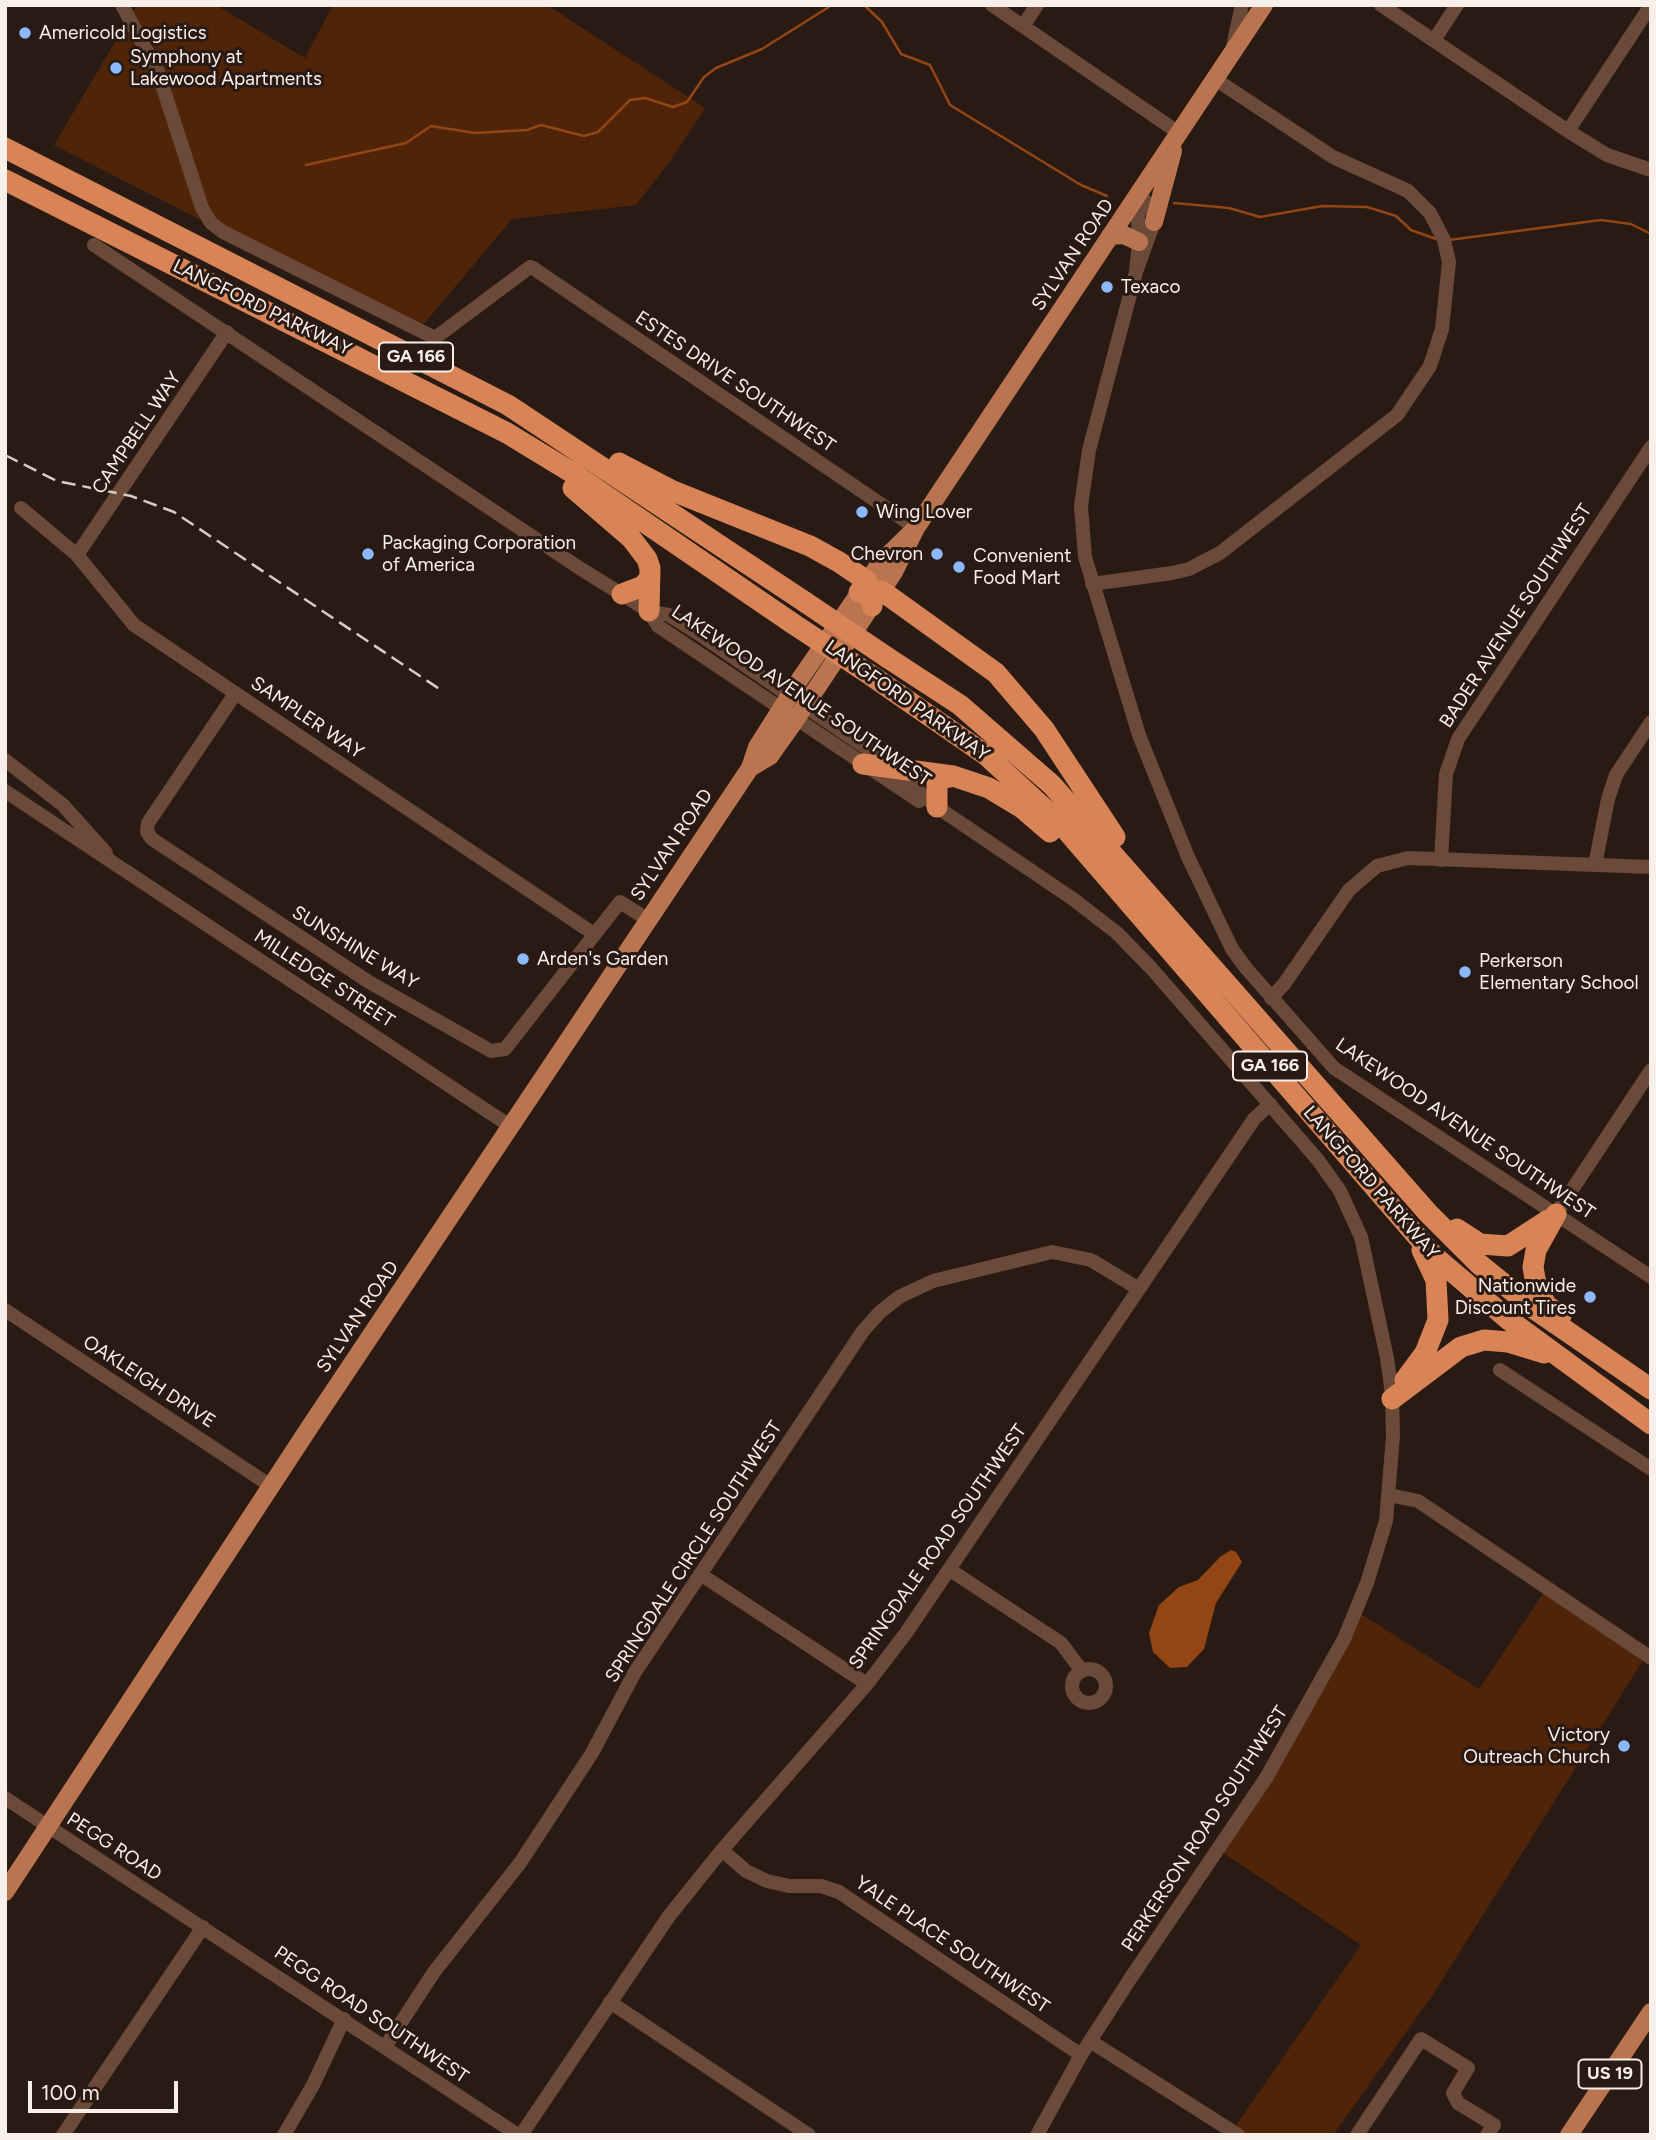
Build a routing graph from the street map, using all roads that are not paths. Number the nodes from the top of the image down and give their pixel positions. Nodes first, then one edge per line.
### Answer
1 (122, 5) edge
2 (992, 5) edge
3 (1037, 5) edge
4 (1242, 5) edge
5 (1264, 5) edge
6 (1381, 5) edge
7 (1457, 5) edge
8 (1651, 5) edge
9 (1023, 26) junction
10 (1434, 40) junction
11 (1231, 54) junction
12 (1215, 79) junction
13 (1568, 131) junction
14 (1177, 135) junction
15 (5, 148) edge
16 (1651, 170) edge
17 (5, 180) edge
18 (1137, 196) junction
19 (1154, 222) junction
20 (1110, 236) junction
21 (1139, 242) junction
22 (94, 245) dead end
23 (1136, 272) junction
24 (228, 331) junction
25 (508, 405) junction
26 (507, 433) junction
27 (1651, 447) edge
28 (22, 508) dead end
29 (916, 528) junction
30 (77, 555) junction
31 (650, 578) junction
32 (1091, 584) junction
33 (870, 592) junction
34 (622, 594) junction
35 (649, 611) junction
36 (235, 694) junction
37 (792, 707) junction
38 (1651, 722) edge
39 (5, 760) edge
40 (863, 764) junction
41 (891, 767) junction
42 (953, 776) junction
43 (5, 792) edge
44 (937, 807) junction
45 (1441, 860) junction
46 (116, 865) junction
47 (1595, 865) junction
48 (1651, 867) edge
49 (1124, 899) junction
50 (647, 919) junction
51 (1184, 932) junction
52 (594, 934) junction
53 (1271, 998) junction
54 (1651, 1070) edge
55 (1270, 1104) junction
56 (510, 1126) junction
57 (1415, 1196) junction
58 (1556, 1214) junction
59 (1414, 1235) junction
60 (1651, 1278) edge
61 (1139, 1289) junction
62 (5, 1310) edge
63 (1560, 1359) junction
64 (1500, 1370) dead end
65 (1624, 1370) junction
66 (1651, 1389) edge
67 (1392, 1399) junction
68 (1651, 1424) edge
69 (1651, 1469) edge
70 (271, 1486) junction
71 (1389, 1494) junction
72 (950, 1570) junction
73 (700, 1574) junction
74 (1651, 1658) edge
75 (1082, 1671) dead end
76 (867, 1684) junction
77 (5, 1798) edge
78 (48, 1828) junction
79 (722, 1850) junction
80 (5, 1892) edge
81 (203, 1927) junction
82 (610, 2002) junction
83 (1651, 2012) edge
84 (344, 2019) junction
85 (1090, 2041) junction
86 (385, 2047) junction
87 (1081, 2055) junction
88 (1360, 2133) edge
89 (63, 2135) edge
90 (284, 2135) edge
91 (519, 2135) edge
92 (810, 2135) edge
93 (1037, 2135) edge
94 (1238, 2135) edge
95 (1487, 2135) edge
96 (1570, 2135) edge

1 - 29 street, ESTES DRIVE SOUTHWEST
2 - 9 street
3 - 9 street
4 - 11 street
5 - 11 main road, SYLVAN ROAD
6 - 10 street
7 - 10 street
8 - 13 street
9 - 14 street
10 - 13 street
11 - 12 main road, SYLVAN ROAD
12 - 14 main road, SYLVAN ROAD
12 - 32 street
13 - 16 street
14 - 18 main road, SYLVAN ROAD
14 - 19 main road
15 - 25 highway, LANGFORD PARKWAY / GA 166
17 - 26 highway, LANGFORD PARKWAY / GA 166
18 - 19 street
18 - 20 main road, SYLVAN ROAD
18 - 21 street
19 - 23 street
20 - 21 main road
20 - 29 main road, SYLVAN ROAD
21 - 23 street
22 - 24 street, LAKEWOOD AVENUE SOUTHWEST
23 - 32 street
24 - 30 street, CAMPBELL WAY
24 - 34 street, LAKEWOOD AVENUE SOUTHWEST
25 - 33 highway
25 - 51 highway, LANGFORD PARKWAY / GA 166, bridge
26 - 31 highway
26 - 49 highway, LANGFORD PARKWAY / GA 166, bridge
27 - 45 street, BADER AVENUE SOUTHWEST
28 - 30 street, SAMPLER WAY
29 - 33 main road, SYLVAN ROAD
30 - 36 street, SAMPLER WAY
31 - 34 highway
31 - 35 highway
32 - 53 street
33 - 37 main road, SYLVAN ROAD
33 - 51 highway
34 - 35 street, LAKEWOOD AVENUE SOUTHWEST
35 - 37 street, LAKEWOOD AVENUE SOUTHWEST
36 - 52 street, SAMPLER WAY
36 - 52 street, SUNSHINE WAY
37 - 40 street, LAKEWOOD AVENUE SOUTHWEST
37 - 41 street, LAKEWOOD AVENUE SOUTHWEST
37 - 50 main road, SYLVAN ROAD
38 - 47 street
39 - 46 street, MILLEDGE STREET
40 - 41 highway
40 - 44 street, LAKEWOOD AVENUE SOUTHWEST
41 - 42 highway
41 - 44 street, LAKEWOOD AVENUE SOUTHWEST
42 - 44 highway
42 - 49 highway
43 - 46 street, MILLEDGE STREET
44 - 55 street, LAKEWOOD AVENUE SOUTHWEST
45 - 47 street
45 - 53 street
46 - 56 street, MILLEDGE STREET
47 - 48 street
49 - 59 highway, LANGFORD PARKWAY / GA 166
50 - 52 street, SUNSHINE WAY
50 - 56 main road, SYLVAN ROAD
51 - 57 highway, LANGFORD PARKWAY / GA 166
53 - 58 street, LAKEWOOD AVENUE SOUTHWEST
54 - 58 street
55 - 61 street, SPRINGDALE ROAD SOUTHWEST
55 - 67 street, PERKERSON ROAD SOUTHWEST
56 - 70 main road, SYLVAN ROAD
57 - 58 highway
57 - 65 highway, LANGFORD PARKWAY / GA 166
58 - 60 street, LAKEWOOD AVENUE SOUTHWEST
58 - 65 highway
59 - 63 highway, LANGFORD PARKWAY / GA 166
59 - 67 highway
61 - 72 street, SPRINGDALE ROAD SOUTHWEST
61 - 73 street, SPRINGDALE CIRCLE SOUTHWEST
62 - 70 street, OAKLEIGH DRIVE
63 - 67 highway
63 - 68 highway, LANGFORD PARKWAY / GA 166
64 - 69 street
65 - 66 highway, LANGFORD PARKWAY / GA 166
67 - 71 street, PERKERSON ROAD SOUTHWEST
70 - 78 main road, SYLVAN ROAD
71 - 74 street
71 - 85 street, PERKERSON ROAD SOUTHWEST
72 - 75 street
72 - 76 street, SPRINGDALE ROAD SOUTHWEST
73 - 76 street
73 - 86 street, SPRINGDALE CIRCLE SOUTHWEST
76 - 79 street, SPRINGDALE ROAD SOUTHWEST
77 - 78 street, PEGG ROAD
78 - 80 main road, SYLVAN ROAD
78 - 81 street, PEGG ROAD
79 - 82 street, SPRINGDALE ROAD SOUTHWEST
79 - 87 street, YALE PLACE SOUTHWEST
81 - 84 street, PEGG ROAD SOUTHWEST
81 - 89 street
82 - 91 street, SPRINGDALE ROAD SOUTHWEST
82 - 92 street
83 - 96 main road, US 19
84 - 86 street, PEGG ROAD SOUTHWEST
84 - 90 street
85 - 87 street, PERKERSON ROAD SOUTHWEST
85 - 94 street
86 - 91 street, PEGG ROAD SOUTHWEST
87 - 93 street, PERKERSON ROAD SOUTHWEST
88 - 95 street

